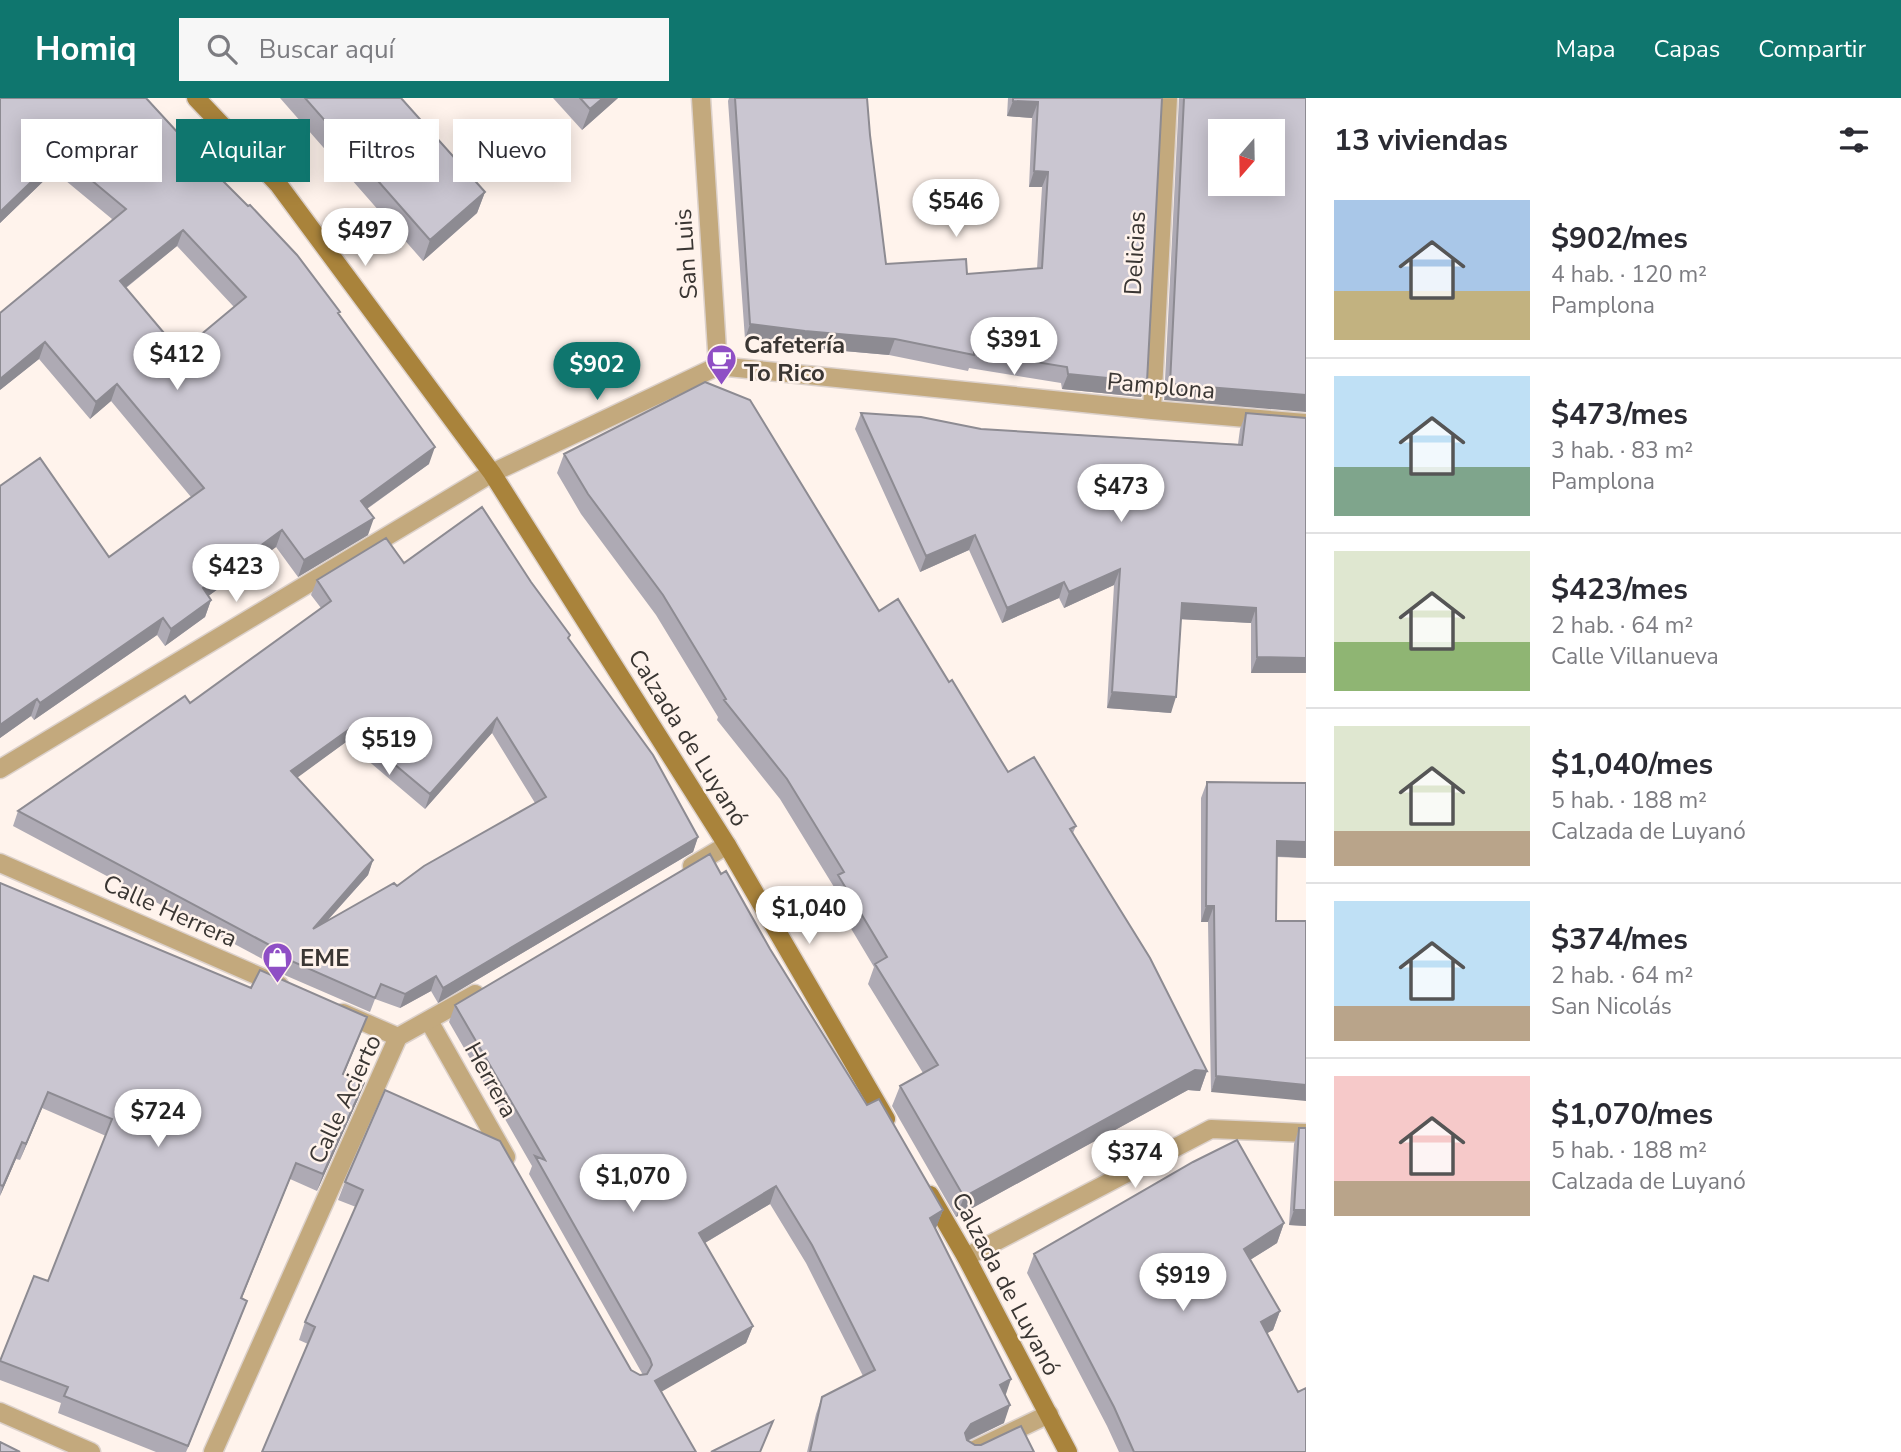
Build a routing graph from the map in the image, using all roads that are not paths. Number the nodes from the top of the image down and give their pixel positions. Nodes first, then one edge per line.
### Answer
1 (196, 98) edge
2 (701, 98) edge
3 (1168, 98) edge
4 (718, 366) junction
5 (1152, 410) junction
6 (1306, 424) edge
7 (492, 473) junction
8 (0, 769) edge
9 (727, 845) junction
10 (0, 863) edge
11 (680, 874) edge
12 (489, 986) edge
13 (299, 994) edge
14 (324, 1005) edge
15 (429, 1021) junction
16 (398, 1037) junction
17 (892, 1128) edge
18 (1306, 1133) edge
19 (919, 1175) edge
20 (518, 1178) edge
21 (966, 1258) junction
22 (0, 1412) edge
23 (1049, 1414) junction
24 (92, 1452) edge
25 (213, 1452) edge
26 (970, 1452) edge
27 (1068, 1452) edge

1 - 7 main road, Calzada de Luyanó
2 - 4 street, San Luis
3 - 5 street, Delicias
4 - 5 street, Pamplona
4 - 7 street
5 - 6 street, Pamplona
7 - 8 street
7 - 9 main road, Calzada de Luyanó
9 - 11 street
9 - 17 main road, Calzada de Luyanó
10 - 13 street, Calle Herrera
12 - 15 street, Calle Acierto
14 - 16 street
15 - 16 street, Calle Acierto
15 - 20 street, Herrera
16 - 25 street, Calle Acierto
18 - 21 street
19 - 21 main road, Calzada de Luyanó
21 - 23 main road, Calzada de Luyanó
22 - 24 street
23 - 26 street
23 - 27 main road, Calzada de Luyanó

